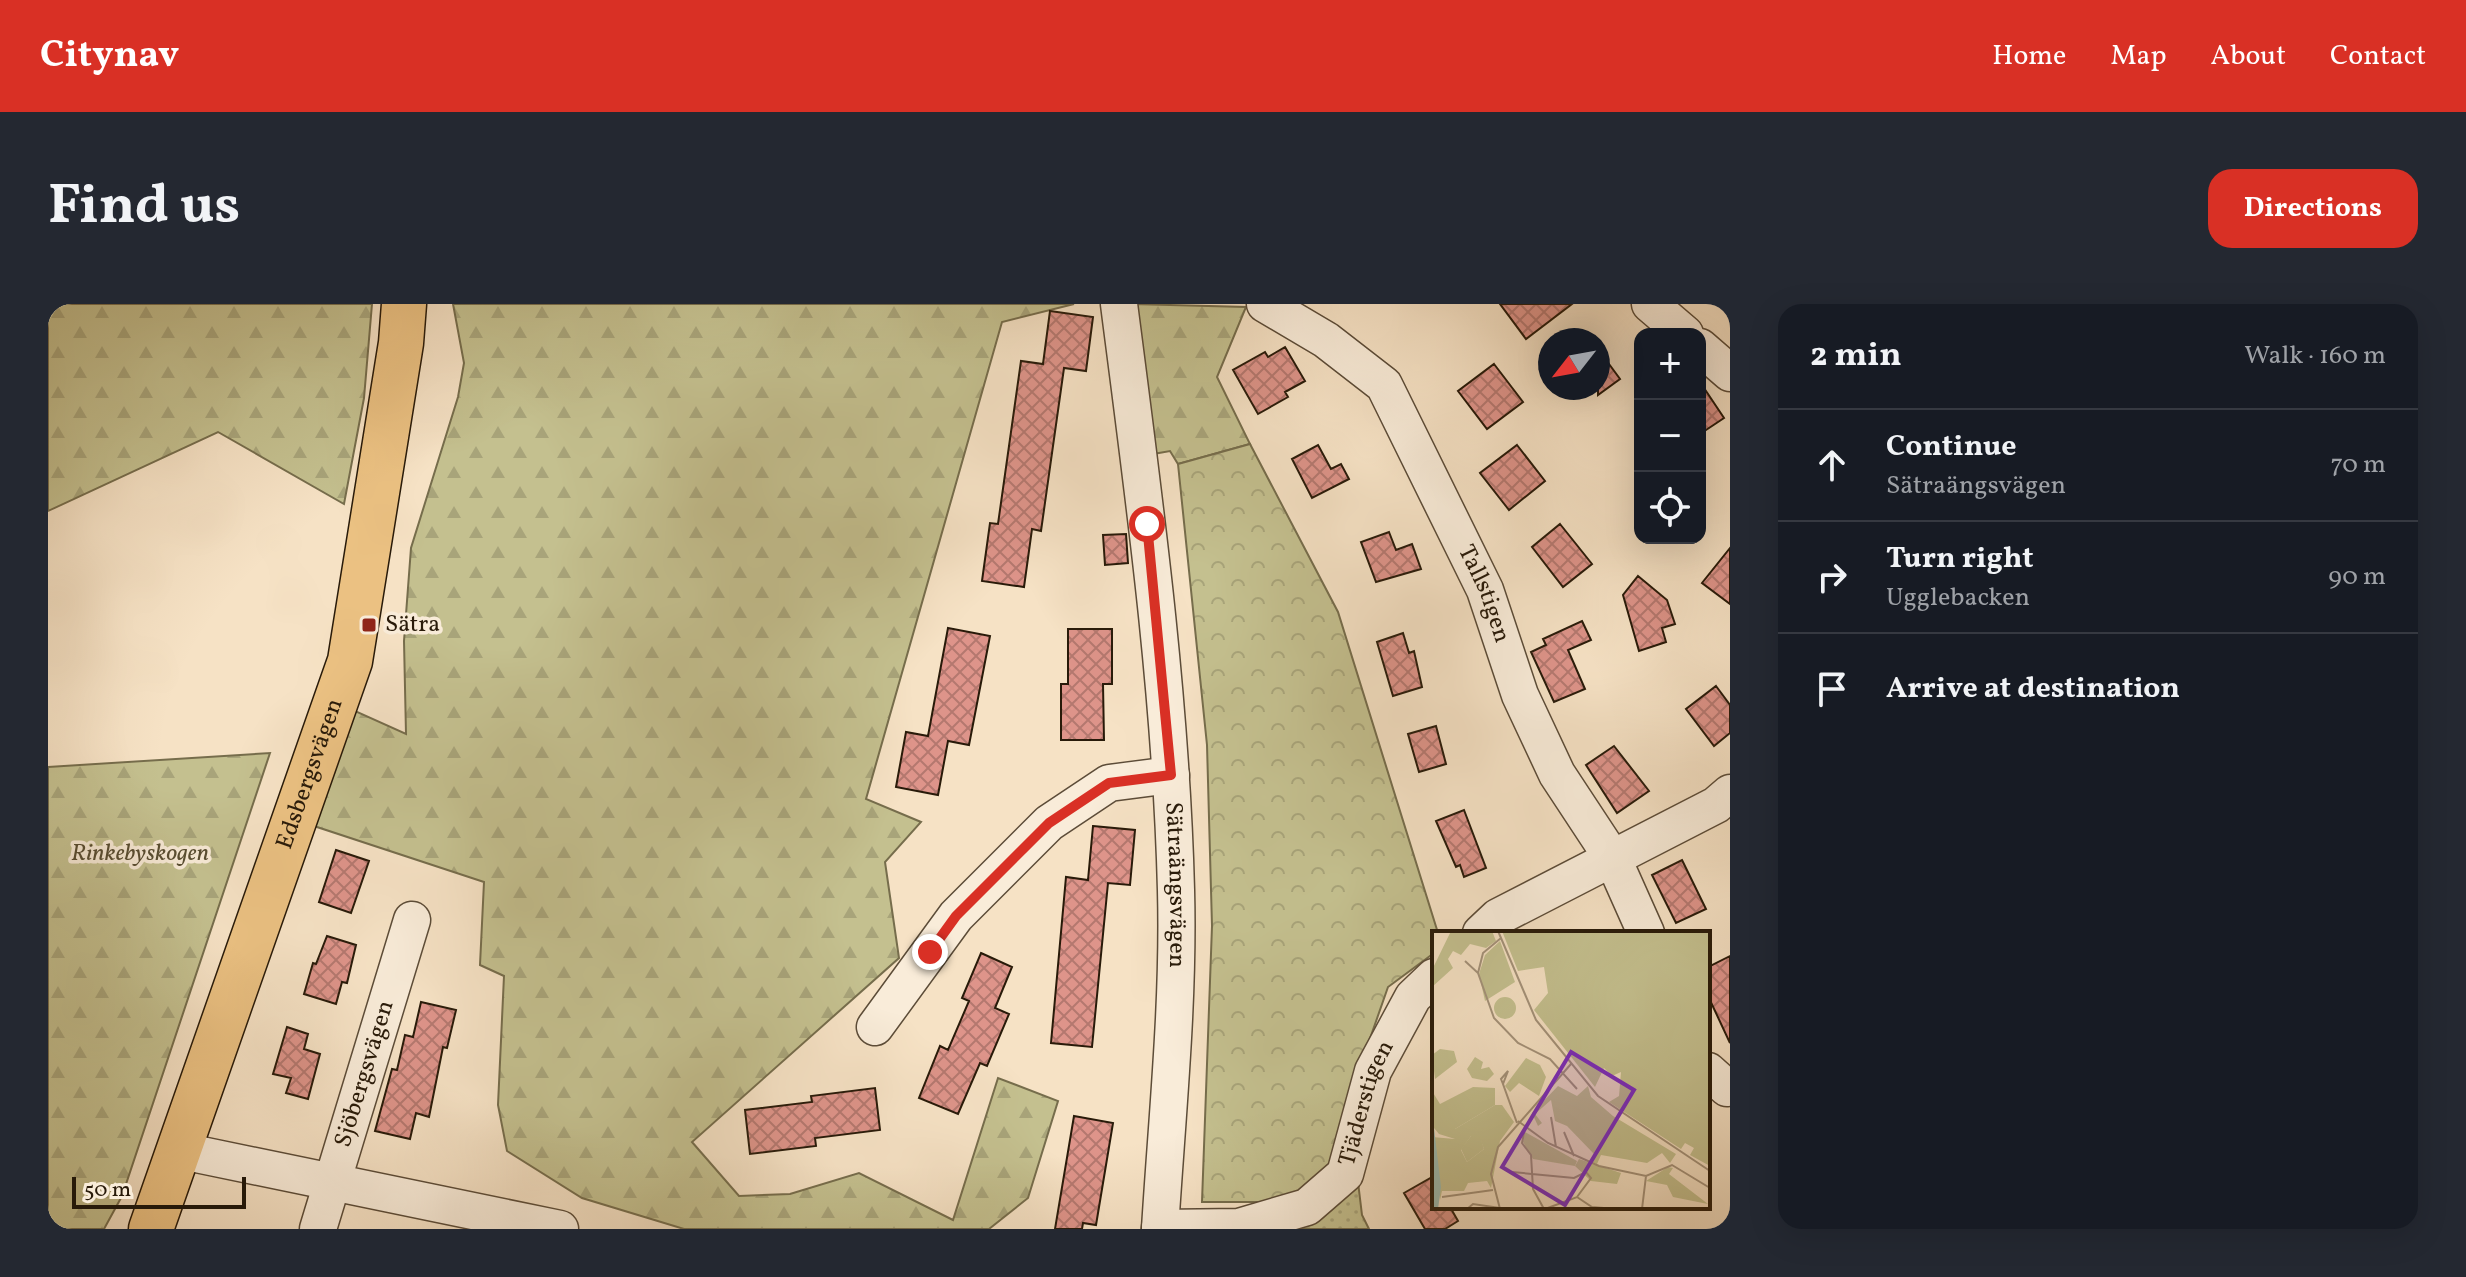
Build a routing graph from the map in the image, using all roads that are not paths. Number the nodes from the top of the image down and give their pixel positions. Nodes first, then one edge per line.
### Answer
1 (404, 304) edge
2 (1119, 304) edge
3 (1265, 304) edge
4 (1650, 304) edge
5 (1678, 328) edge
6 (1706, 352) edge
7 (1730, 373) edge
8 (1171, 775) junction
9 (1730, 793) edge
10 (1613, 859) junction
11 (412, 920) dead end
12 (1483, 931) edge
13 (1645, 931) edge
14 (1432, 979) edge
15 (875, 1027) dead end
16 (177, 1150) junction
17 (331, 1182) junction
18 (1160, 1228) edge
19 (1240, 1228) edge
20 (151, 1229) edge
21 (318, 1229) edge
22 (560, 1229) edge

1 - 16 main road, Edsbergsvägen
2 - 8 street, Sätraängsvägen
3 - 10 street, Tallstigen
4 - 5 street
6 - 7 street
8 - 15 street
8 - 18 street, Sätraängsvägen
9 - 10 street
10 - 12 street
10 - 13 street, Tallstigen
11 - 17 street, Sjöbergsvägen
14 - 19 street, Tjäderstigen
16 - 17 street
16 - 20 main road, Edsbergsvägen
17 - 21 street, Sjöbergsvägen
17 - 22 street
18 - 19 street, Tjäderstigen

